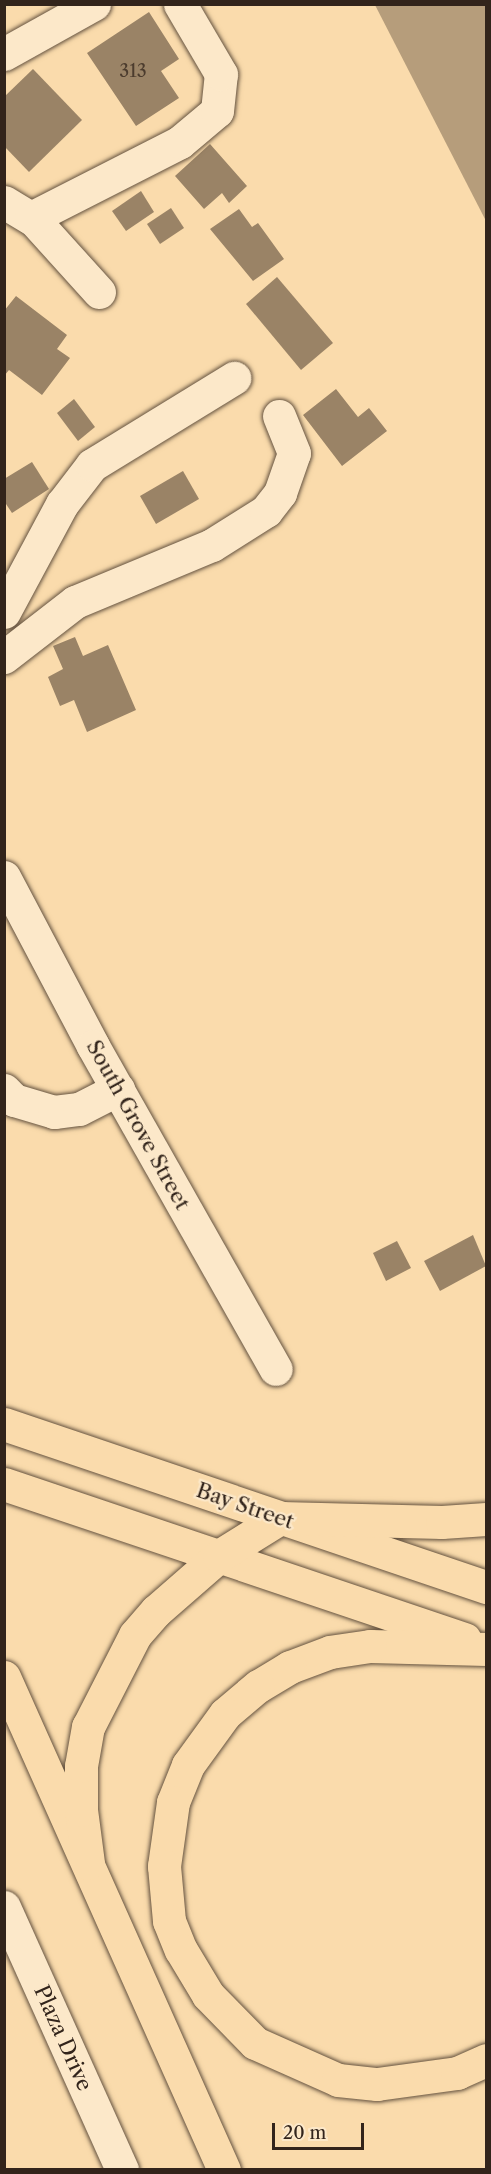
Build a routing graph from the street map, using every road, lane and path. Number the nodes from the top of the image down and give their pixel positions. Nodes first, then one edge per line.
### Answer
1 (94, 4) edge
2 (180, 4) edge
3 (4, 54) edge
4 (18, 210) edge
5 (99, 292) dead end
6 (234, 378) dead end
7 (279, 416) dead end
8 (4, 612) edge
9 (4, 657) edge
10 (4, 877) edge
11 (118, 1089) junction
12 (4, 1090) edge
13 (276, 1370) dead end
14 (4, 1424) edge
15 (4, 1484) edge
16 (280, 1518) junction
17 (486, 1519) edge
18 (219, 1556) junction
19 (486, 1587) edge
20 (486, 1648) edge
21 (4, 1677) edge
22 (88, 1863) junction
23 (4, 1907) edge
24 (486, 2060) edge
25 (122, 2169) edge
26 (224, 2169) edge

1 - 3 street
2 - 4 street
4 - 5 street
6 - 8 street
7 - 9 street
10 - 11 street, South Grove Street
11 - 12 street
11 - 13 street, South Grove Street
14 - 16 main road, Bay Street
15 - 18 main road
16 - 17 main road
16 - 18 main road
16 - 19 main road, Bay Street
18 - 20 main road
18 - 22 main road
20 - 24 main road
21 - 22 main road
22 - 26 main road
23 - 25 street, Plaza Drive

